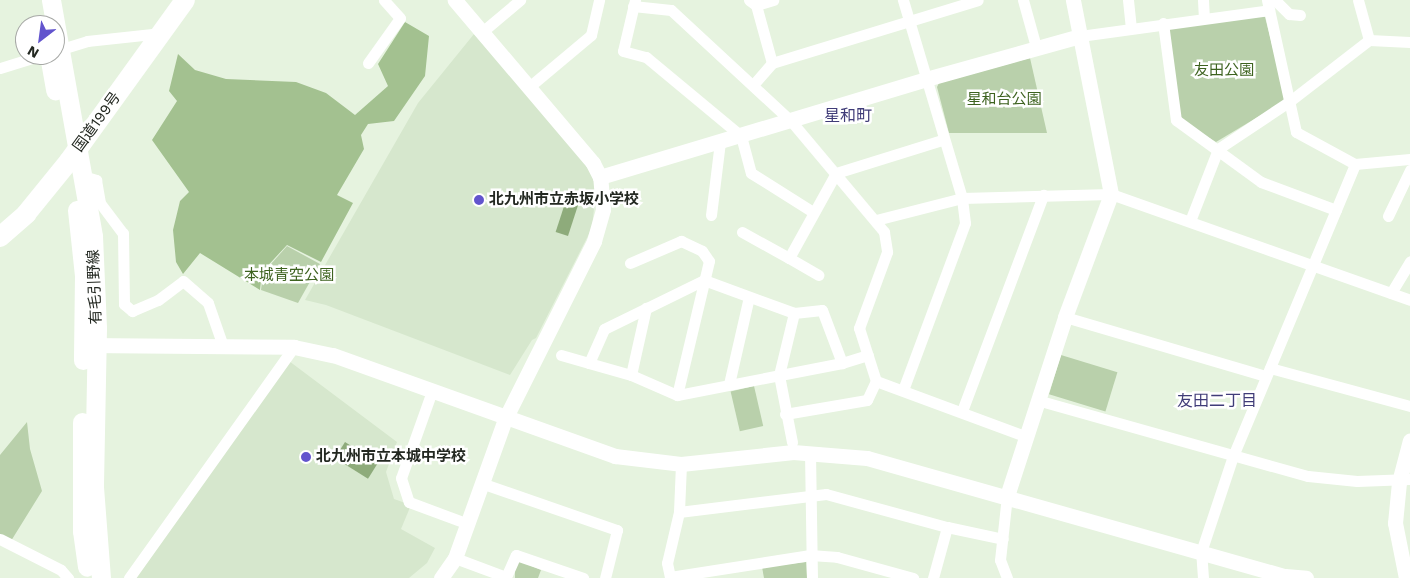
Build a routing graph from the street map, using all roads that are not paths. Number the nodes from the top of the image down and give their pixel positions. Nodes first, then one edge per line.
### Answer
1 (40, 0) edge
2 (51, 0) edge
3 (186, 0) edge
4 (384, 0) edge
5 (455, 0) edge
6 (520, 0) edge
7 (600, 0) edge
8 (773, 0) edge
9 (903, 0) edge
10 (978, 0) edge
11 (1023, 0) edge
12 (1073, 0) edge
13 (1128, 0) edge
14 (1203, 0) edge
15 (1275, 0) edge
16 (1358, 0) edge
17 (752, 2) edge
18 (965, 2) edge
19 (634, 3) edge
20 (1268, 5) edge
21 (1300, 14) dead end
22 (42, 15) edge
23 (52, 15) edge
24 (1204, 18) junction
25 (910, 22) junction
26 (1162, 22) junction
27 (1131, 28) junction
28 (482, 32) junction
29 (162, 33) junction
30 (1080, 36) junction
31 (1369, 40) junction
32 (1410, 42) edge
33 (1036, 47) junction
34 (65, 48) edge
35 (15, 63) edge
36 (368, 63) dead end
37 (772, 63) junction
38 (58, 65) edge
39 (0, 68) edge
40 (926, 79) junction
41 (753, 85) junction
42 (530, 87) junction
43 (1290, 101) junction
44 (791, 121) junction
45 (741, 136) junction
46 (942, 140) junction
47 (720, 142) junction
48 (1218, 149) junction
49 (1410, 159) edge
50 (77, 162) junction
51 (1355, 164) junction
52 (1410, 170) edge
53 (836, 173) junction
54 (600, 177) junction
55 (1111, 194) junction
56 (1043, 195) junction
57 (962, 198) junction
58 (1336, 210) junction
59 (813, 212) junction
60 (711, 215) dead end
61 (1388, 216) dead end
62 (876, 220) junction
63 (1190, 222) junction
64 (742, 232) dead end
65 (0, 237) edge
66 (789, 258) junction
67 (1410, 261) edge
68 (630, 263) dead end
69 (1313, 264) junction
70 (819, 275) dead end
71 (704, 280) junction
72 (1391, 293) junction
73 (749, 297) junction
74 (1410, 300) edge
75 (646, 308) junction
76 (794, 313) junction
77 (1065, 317) junction
78 (90, 345) junction
79 (223, 346) junction
80 (294, 347) junction
81 (561, 355) dead end
82 (868, 355) junction
83 (589, 363) junction
84 (842, 363) junction
85 (1268, 372) junction
86 (631, 375) junction
87 (779, 375) junction
88 (876, 381) junction
89 (729, 384) junction
90 (903, 390) junction
91 (432, 391) junction
92 (676, 395) junction
93 (1037, 400) junction
94 (1410, 406) edge
95 (962, 411) junction
96 (785, 414) junction
97 (505, 419) junction
98 (1025, 436) junction
99 (1410, 440) edge
100 (792, 442) dead end
101 (810, 452) junction
102 (1234, 456) junction
103 (681, 464) junction
104 (1404, 481) edge
105 (481, 483) junction
106 (811, 495) junction
107 (1007, 496) junction
108 (679, 512) junction
109 (468, 524) junction
110 (947, 527) junction
111 (0, 539) edge
112 (1003, 539) junction
113 (1201, 552) junction
114 (810, 555) junction
115 (456, 558) junction
116 (68, 578) edge
117 (89, 578) edge
118 (101, 578) edge
119 (129, 578) edge
120 (441, 578) edge
121 (506, 578) edge
122 (583, 578) edge
123 (605, 578) edge
124 (670, 578) edge
125 (812, 578) edge
126 (913, 578) edge
127 (933, 578) edge
128 (1007, 578) edge
129 (1203, 578) edge
130 (1306, 578) edge
131 (1406, 578) edge

1 - 22 main road
2 - 23 main road, 有毛引野線
3 - 29 highway, 国道199号
4 - 36 street
5 - 28 street
6 - 28 street
7 - 42 street
8 - 17 street
9 - 25 street
10 - 18 street
11 - 33 street
12 - 30 street
13 - 27 street
14 - 24 street
15 - 21 street
16 - 31 street
17 - 37 street
18 - 25 street
19 - 41 street
19 - 45 street
20 - 24 street
20 - 43 street
24 - 26 street
25 - 37 street
25 - 40 street
26 - 27 street
26 - 48 street
27 - 30 street
28 - 42 street
29 - 34 street
29 - 50 highway, 国道199号
30 - 33 street
30 - 55 street
31 - 32 street
31 - 43 street
33 - 40 street
35 - 39 street
37 - 41 street
38 - 50 main road, 有毛引野線
40 - 44 street
40 - 46 street
41 - 44 street
42 - 54 street
43 - 48 street
43 - 51 street
44 - 45 street
44 - 53 street
45 - 47 street
45 - 59 street
46 - 53 street
46 - 57 street
47 - 54 street
47 - 60 street
48 - 58 street
48 - 63 street
49 - 51 street
50 - 65 highway, 国道199号
50 - 78 main road, 有毛引野線
50 - 79 street
51 - 58 street
52 - 61 street
53 - 59 street
53 - 62 street
54 - 97 street
55 - 56 street
55 - 63 street
55 - 77 street
56 - 57 street
56 - 95 street
57 - 62 street
57 - 90 street
58 - 69 street
59 - 66 street
62 - 82 street
63 - 69 street
64 - 66 street
66 - 70 street
67 - 72 street
68 - 71 street
69 - 72 street
69 - 85 street
71 - 73 street
71 - 75 street
71 - 92 street
72 - 74 street
73 - 76 street
73 - 89 street
75 - 83 street
75 - 86 street
76 - 84 street
76 - 87 street
77 - 85 street
77 - 93 street
78 - 79 street
78 - 117 main road, 有毛引野線
78 - 118 main road, 有毛引野線
79 - 80 street
80 - 91 street
80 - 119 street
81 - 83 street
82 - 84 street
82 - 88 street
83 - 86 street
84 - 87 street
85 - 94 street
85 - 102 street
86 - 92 street
87 - 89 street
87 - 96 street
88 - 90 street
88 - 96 street
89 - 92 street
90 - 95 street
91 - 97 street
91 - 109 street
93 - 98 street
93 - 102 street
95 - 98 street
96 - 100 street
97 - 103 street
97 - 105 street
98 - 107 street
99 - 104 street
101 - 103 street
101 - 106 street
101 - 107 street
102 - 104 street
102 - 113 street
103 - 108 street
104 - 131 street
105 - 109 street
105 - 123 street
106 - 108 street
106 - 110 street
106 - 114 street
107 - 112 street
107 - 113 street
108 - 124 street
109 - 115 street
110 - 112 street
110 - 127 street
111 - 116 street
112 - 128 street
113 - 129 street
113 - 130 street
114 - 124 street
114 - 125 street
114 - 126 street
115 - 120 street
115 - 121 street
121 - 122 street

